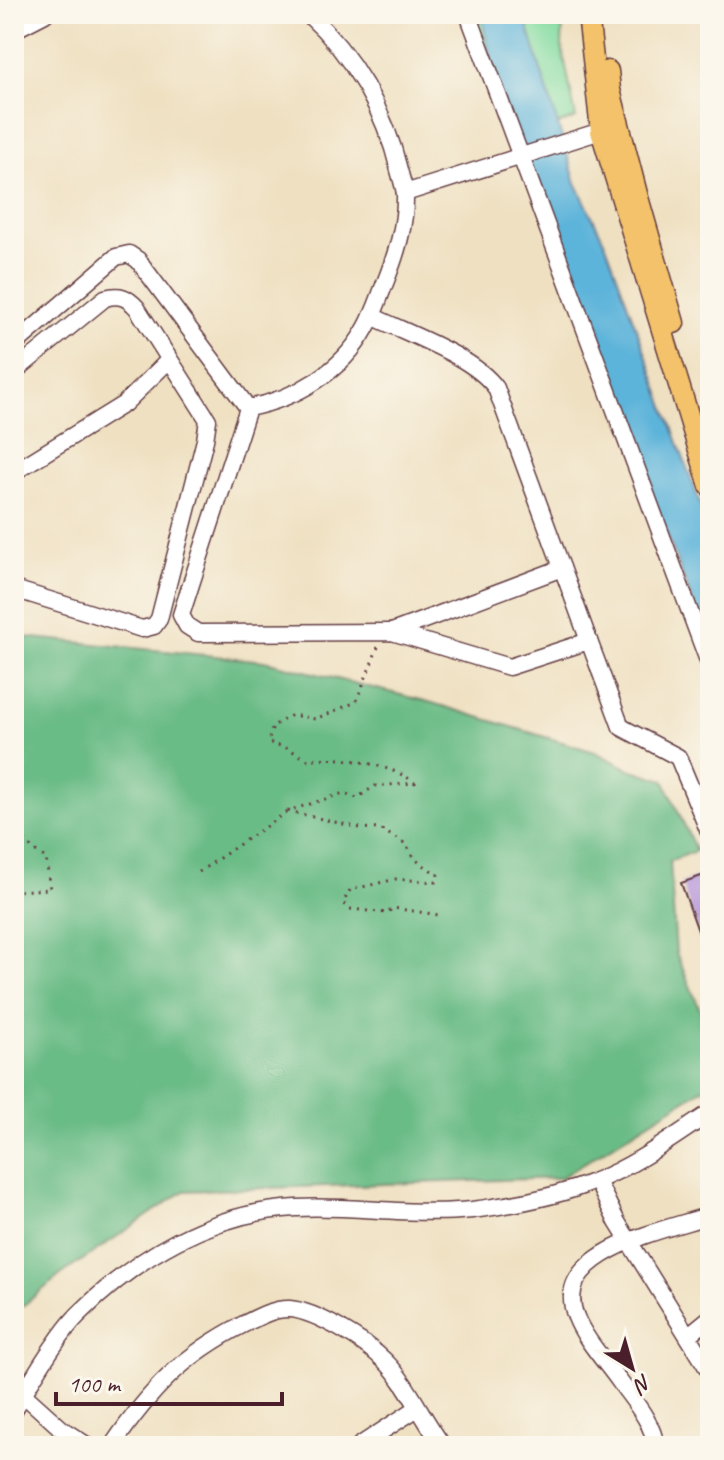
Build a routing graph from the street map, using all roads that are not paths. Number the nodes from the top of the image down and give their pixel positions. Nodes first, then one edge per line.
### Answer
1 (45, 14) edge
2 (308, 14) edge
3 (468, 14) edge
4 (588, 14) edge
5 (601, 14) edge
6 (14, 30) edge
7 (601, 131) junction
8 (521, 157) junction
9 (405, 193) junction
10 (372, 316) junction
11 (14, 345) edge
12 (169, 360) junction
13 (14, 372) edge
14 (248, 408) junction
15 (710, 445) edge
16 (14, 472) edge
17 (710, 486) edge
18 (562, 568) junction
19 (14, 589) edge
20 (388, 632) junction
21 (589, 641) junction
22 (710, 666) edge
23 (709, 832) edge
24 (710, 1113) edge
25 (597, 1181) junction
26 (710, 1215) edge
27 (631, 1242) junction
28 (710, 1318) edge
29 (689, 1335) junction
30 (710, 1372) edge
31 (23, 1394) junction
32 (416, 1409) junction
33 (14, 1410) edge
34 (88, 1446) edge
35 (112, 1446) edge
36 (359, 1446) edge
37 (443, 1446) edge
38 (656, 1446) edge

1 - 6 street
2 - 9 street
3 - 8 street
4 - 7 main road
5 - 15 main road
7 - 8 street
7 - 17 main road
8 - 9 street
8 - 22 street
9 - 10 street
10 - 14 street
10 - 18 street
11 - 14 street
12 - 13 street
12 - 16 street
12 - 19 street
14 - 20 street
18 - 20 street
18 - 21 street
20 - 21 street
21 - 23 street
24 - 25 street
25 - 27 street
25 - 31 street
26 - 27 street
27 - 29 street
27 - 38 street
28 - 29 street
29 - 30 street
31 - 33 street
31 - 34 street
32 - 35 street
32 - 36 street
32 - 37 street

